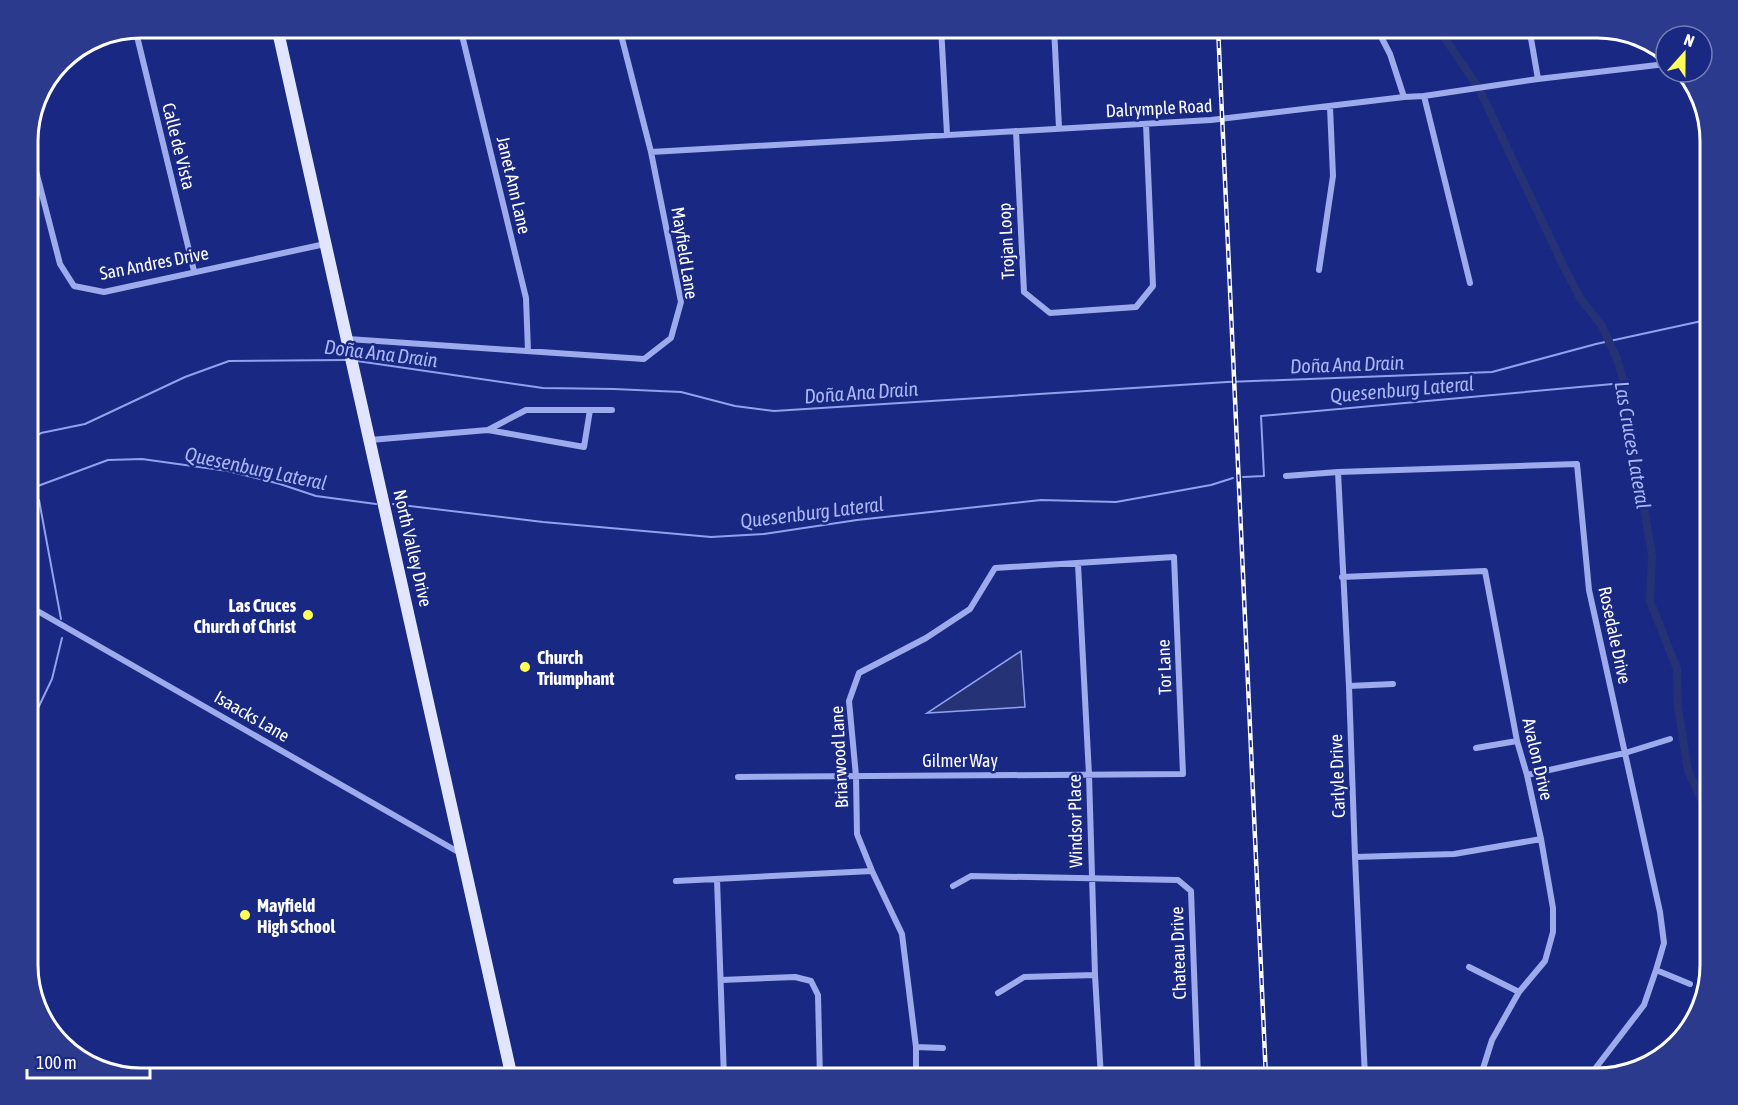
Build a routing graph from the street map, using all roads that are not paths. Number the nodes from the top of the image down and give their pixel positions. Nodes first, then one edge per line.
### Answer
1 (137, 38) edge
2 (279, 38) edge
3 (463, 38) edge
4 (622, 38) edge
5 (942, 38) edge
6 (1055, 38) edge
7 (1382, 38) edge
8 (1531, 38) edge
9 (1654, 65) edge
10 (1538, 79) junction
11 (1424, 96) junction
12 (1404, 97) junction
13 (1330, 107) junction
14 (1146, 124) junction
15 (1059, 128) junction
16 (1016, 131) junction
17 (947, 134) junction
18 (651, 152) junction
19 (38, 179) edge
20 (325, 244) junction
21 (1319, 270) dead end
22 (194, 271) junction
23 (1470, 283) dead end
24 (349, 343) junction
25 (528, 351) junction
26 (590, 410) junction
27 (612, 410) dead end
28 (488, 430) junction
29 (370, 440) junction
30 (1338, 472) junction
31 (1286, 476) dead end
32 (1174, 557) joint
33 (1078, 564) junction
34 (1342, 577) junction
35 (38, 610) edge
36 (1393, 684) dead end
37 (1349, 687) junction
38 (1670, 739) dead end
39 (1517, 741) junction
40 (1476, 748) dead end
41 (1625, 753) junction
42 (1183, 774) joint
43 (1089, 775) junction
44 (1527, 775) junction
45 (856, 776) junction
46 (738, 777) dead end
47 (1541, 839) junction
48 (461, 853) junction
49 (1355, 856) junction
50 (872, 871) junction
51 (1091, 878) junction
52 (717, 879) junction
53 (676, 882) dead end
54 (953, 886) dead end
55 (1469, 967) dead end
56 (1656, 970) junction
57 (1095, 975) junction
58 (721, 980) junction
59 (1690, 984) dead end
60 (1519, 992) junction
61 (998, 993) dead end
62 (916, 1047) junction
63 (943, 1048) dead end
64 (510, 1068) edge
65 (724, 1068) edge
66 (820, 1068) edge
67 (916, 1068) edge
68 (1100, 1068) edge
69 (1198, 1068) edge
70 (1365, 1068) edge
71 (1483, 1068) edge
72 (1596, 1068) edge

1 - 22 street, Calle de Vista
2 - 20 main road, North Valley Drive
3 - 25 street, Janet Ann Lane
4 - 18 street, Mayfield Lane
5 - 17 street
6 - 15 street
7 - 12 street
8 - 10 street
9 - 10 street, Dalrymple Road
10 - 11 street, Dalrymple Road
11 - 12 street, Dalrymple Road
11 - 23 street
12 - 13 street, Dalrymple Road
13 - 14 street, Dalrymple Road
13 - 21 street
14 - 15 street, Dalrymple Road
14 - 16 street, Trojan Loop
15 - 16 street, Dalrymple Road
16 - 17 street, Dalrymple Road
17 - 18 street, Dalrymple Road
18 - 25 street, Mayfield Lane
19 - 22 street, San Andres Drive
20 - 22 street, San Andres Drive
20 - 24 main road, North Valley Drive
24 - 25 street, Mayfield Lane
24 - 29 main road, North Valley Drive
26 - 27 street
26 - 28 street
26 - 28 street
28 - 29 street
29 - 48 main road, North Valley Drive
30 - 31 street, Rosedale Drive
30 - 34 street, Carlyle Drive
30 - 41 street, Rosedale Drive
32 - 33 street, Briarwood Lane
32 - 42 street, Tor Lane
33 - 43 street, Windsor Place
33 - 45 street, Briarwood Lane
34 - 37 street, Carlyle Drive
34 - 39 street, Avalon Drive
35 - 48 street, Isaacks Lane
36 - 37 street
37 - 49 street, Carlyle Drive
38 - 41 street
39 - 40 street
39 - 44 street, Avalon Drive
41 - 44 street
41 - 56 street, Rosedale Drive
42 - 43 street, Gilmer Way
43 - 45 street, Gilmer Way
43 - 51 street, Windsor Place
44 - 47 street, Avalon Drive
45 - 46 street, Gilmer Way
45 - 50 street, Briarwood Lane
47 - 49 street
47 - 60 street, Avalon Drive
48 - 64 main road, North Valley Drive
49 - 70 street, Carlyle Drive
50 - 52 street
50 - 62 street, Briarwood Lane
51 - 54 street, Chateau Drive
51 - 57 street, Windsor Place
51 - 69 street, Chateau Drive
52 - 53 street
52 - 58 street
55 - 60 street
56 - 59 street
56 - 72 street, Rosedale Drive
57 - 61 street
57 - 68 street, Windsor Place
58 - 65 street
58 - 66 street
60 - 71 street, Avalon Drive
62 - 63 street
62 - 67 street, Briarwood Lane

